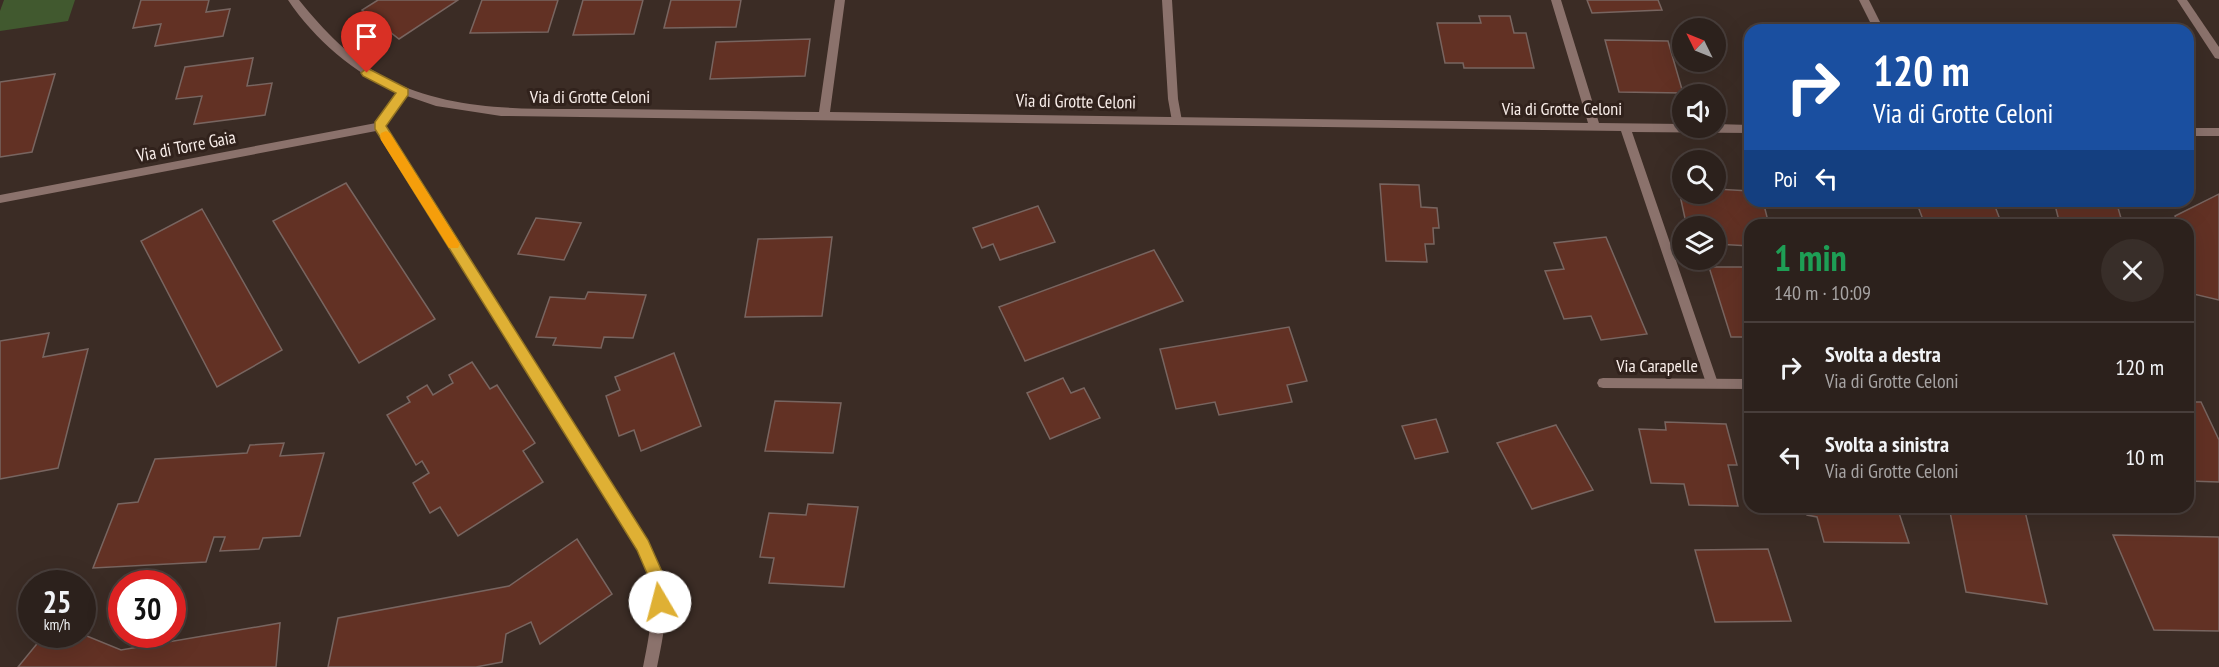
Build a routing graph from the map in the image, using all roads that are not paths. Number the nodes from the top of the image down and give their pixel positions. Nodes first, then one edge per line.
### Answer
1 (293, 0) edge
2 (840, 0) edge
3 (1167, 0) edge
4 (1556, 0) edge
5 (1864, 0) edge
6 (2182, 0) edge
7 (1875, 24) edge
8 (2219, 55) edge
9 (404, 92) junction
10 (824, 116) junction
11 (1177, 121) junction
12 (379, 126) junction
13 (1625, 127) junction
14 (1595, 128) junction
15 (1744, 129) edge
16 (2194, 132) edge
17 (2219, 132) edge
18 (0, 199) edge
19 (1603, 383) dead end
20 (1712, 383) junction
21 (1744, 384) edge
22 (650, 667) edge

1 - 9 street, Via di Grotte Celoni
2 - 10 street
3 - 11 street
4 - 14 street
5 - 7 street
6 - 8 street
9 - 10 street, Via di Grotte Celoni
9 - 12 street
10 - 11 street, Via di Grotte Celoni
11 - 14 street, Via di Grotte Celoni
12 - 18 street, Via di Torre Gaia
12 - 22 street
13 - 14 street, Via di Grotte Celoni
13 - 15 street, Via di Grotte Celoni
13 - 20 street, Via Carapelle
16 - 17 street
19 - 20 street, Via Carapelle
20 - 21 street, Via Carapelle

